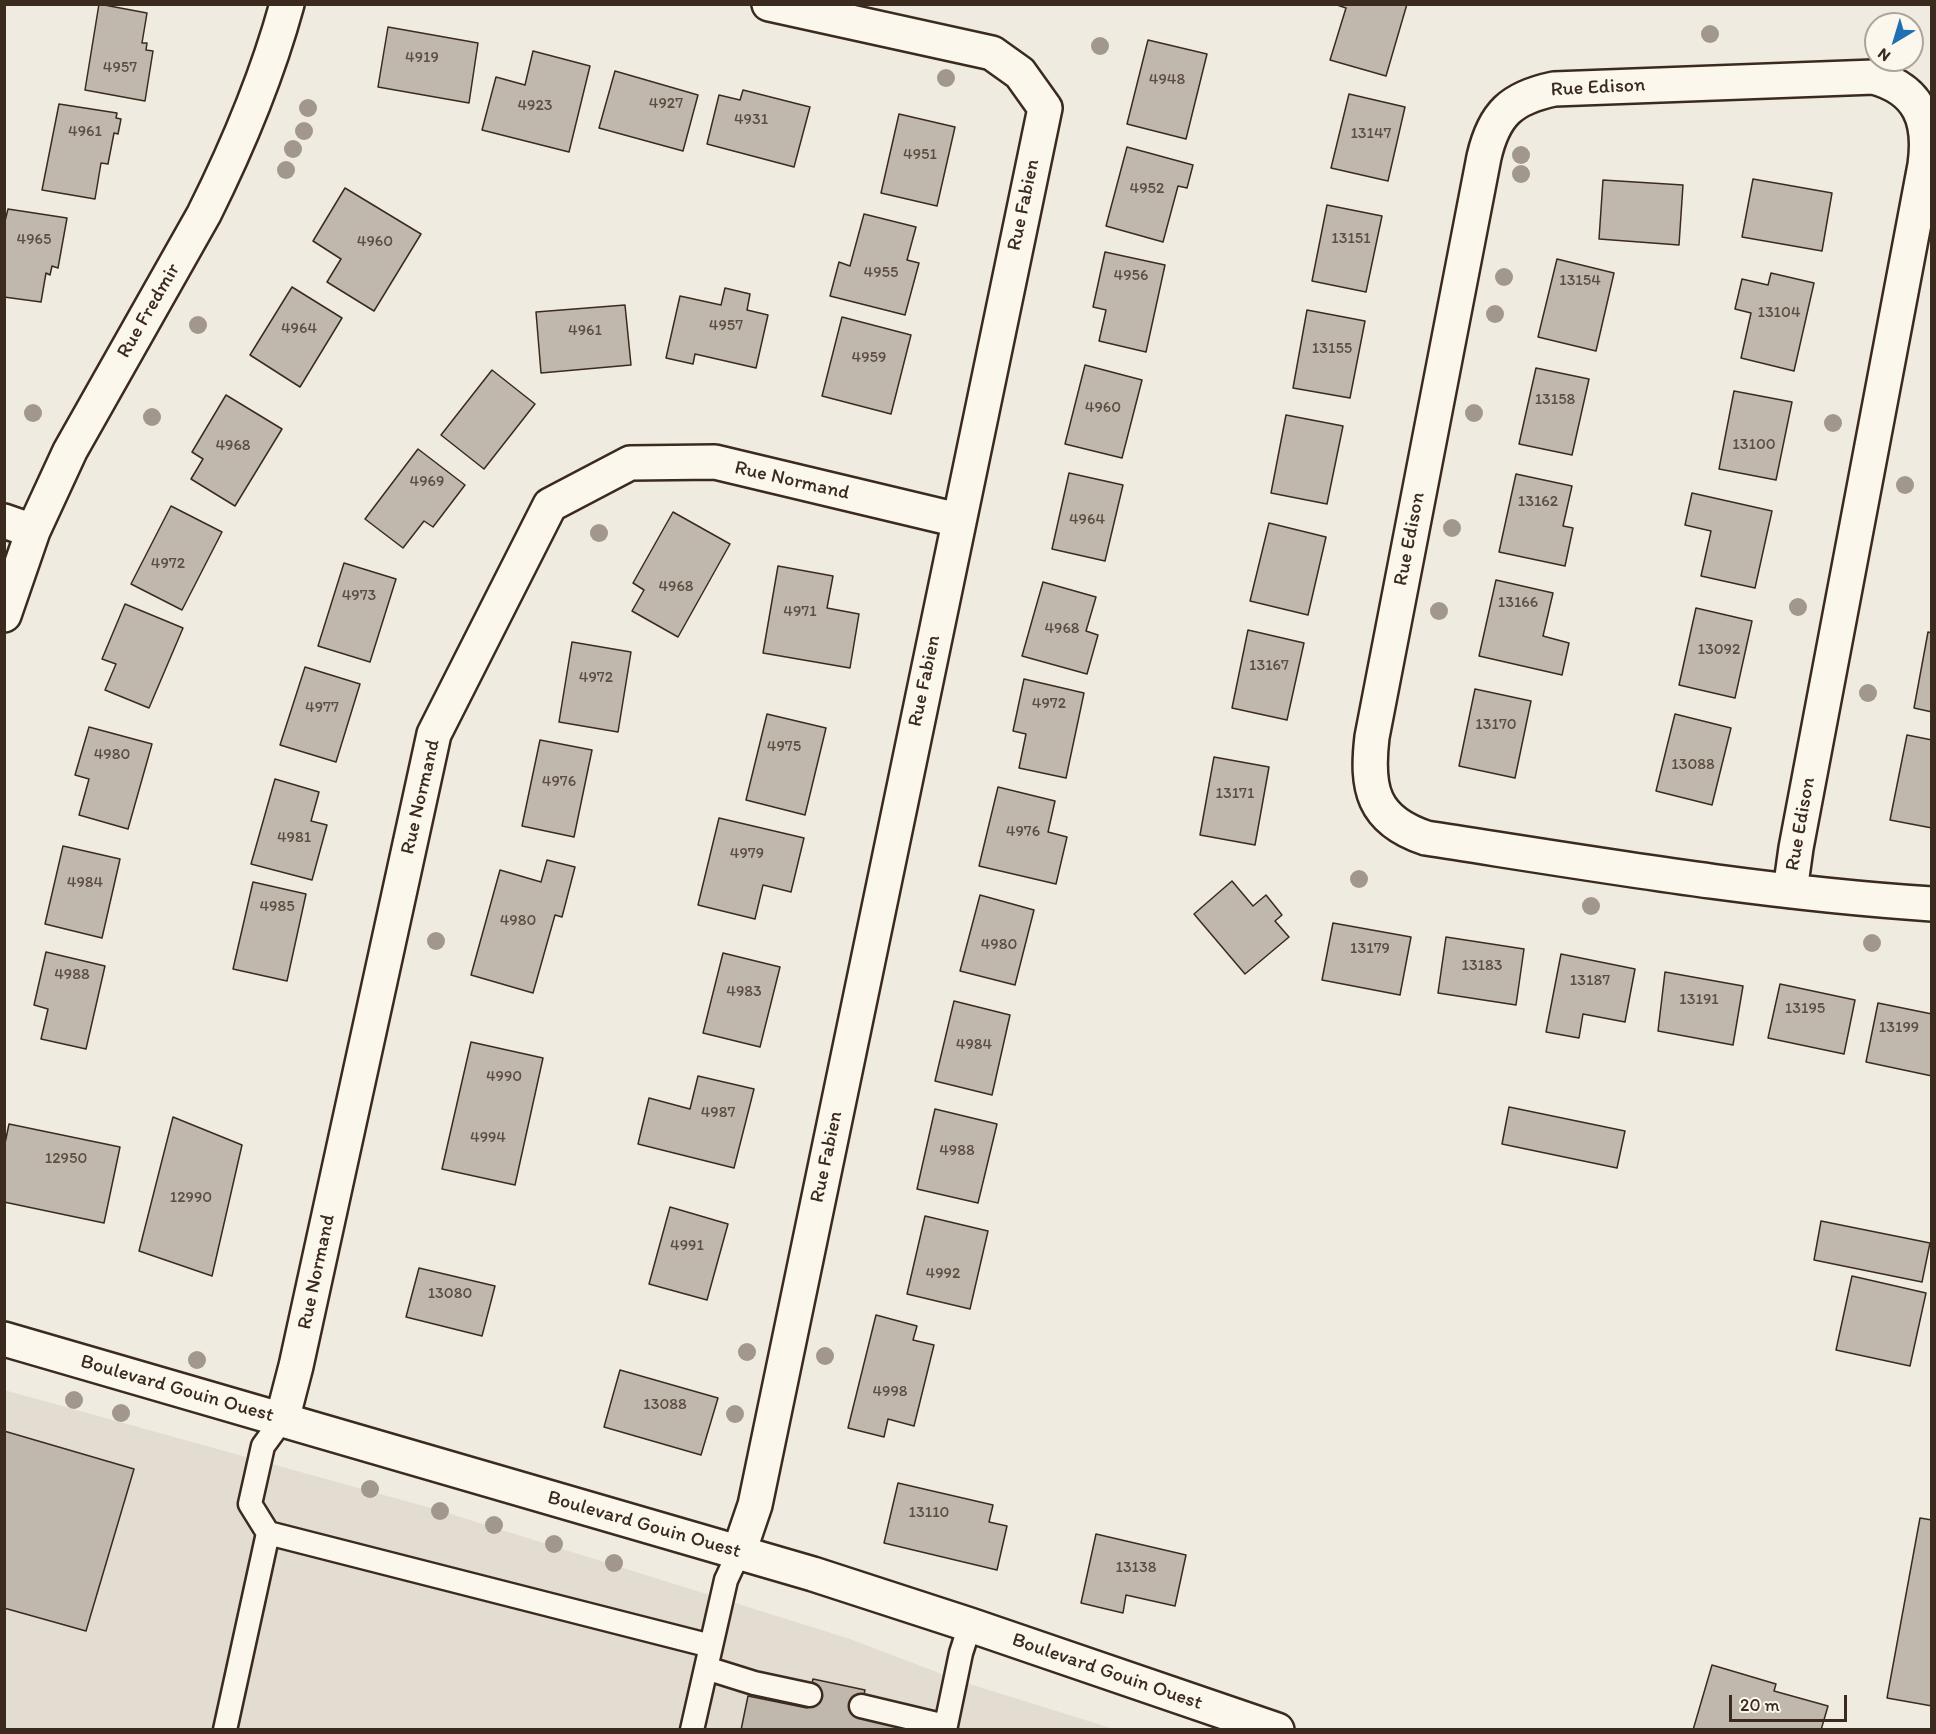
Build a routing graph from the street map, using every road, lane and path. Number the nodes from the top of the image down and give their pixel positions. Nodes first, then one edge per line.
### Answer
1 (287, 4) edge
2 (769, 4) edge
3 (958, 520) junction
4 (19, 526) edge
5 (4, 615) edge
6 (1790, 891) junction
7 (1932, 904) edge
8 (4, 1339) edge
9 (282, 1420) junction
10 (268, 1533) junction
11 (739, 1552) junction
12 (970, 1625) junction
13 (711, 1646) junction
14 (706, 1668) junction
15 (810, 1695) dead end
16 (861, 1706) dead end
17 (945, 1728) edge
18 (225, 1730) edge
19 (692, 1730) edge
20 (1277, 1730) edge

1 - 4 street, Rue Fredmir
2 - 3 street, Rue Fabien
3 - 9 street, Rue Normand
3 - 11 street, Rue Fabien
4 - 5 street, Rue Fredmir
6 - 6 street, Rue Edison
6 - 7 street, Rue Edison
8 - 9 street, Boulevard Gouin Ouest
9 - 10 lane
9 - 11 street, Boulevard Gouin Ouest
10 - 13 lane
10 - 18 lane
11 - 12 street, Boulevard Gouin Ouest
11 - 13 lane
12 - 17 lane
12 - 20 street, Boulevard Gouin Ouest
13 - 14 lane
14 - 15 lane
14 - 19 lane
16 - 17 lane

